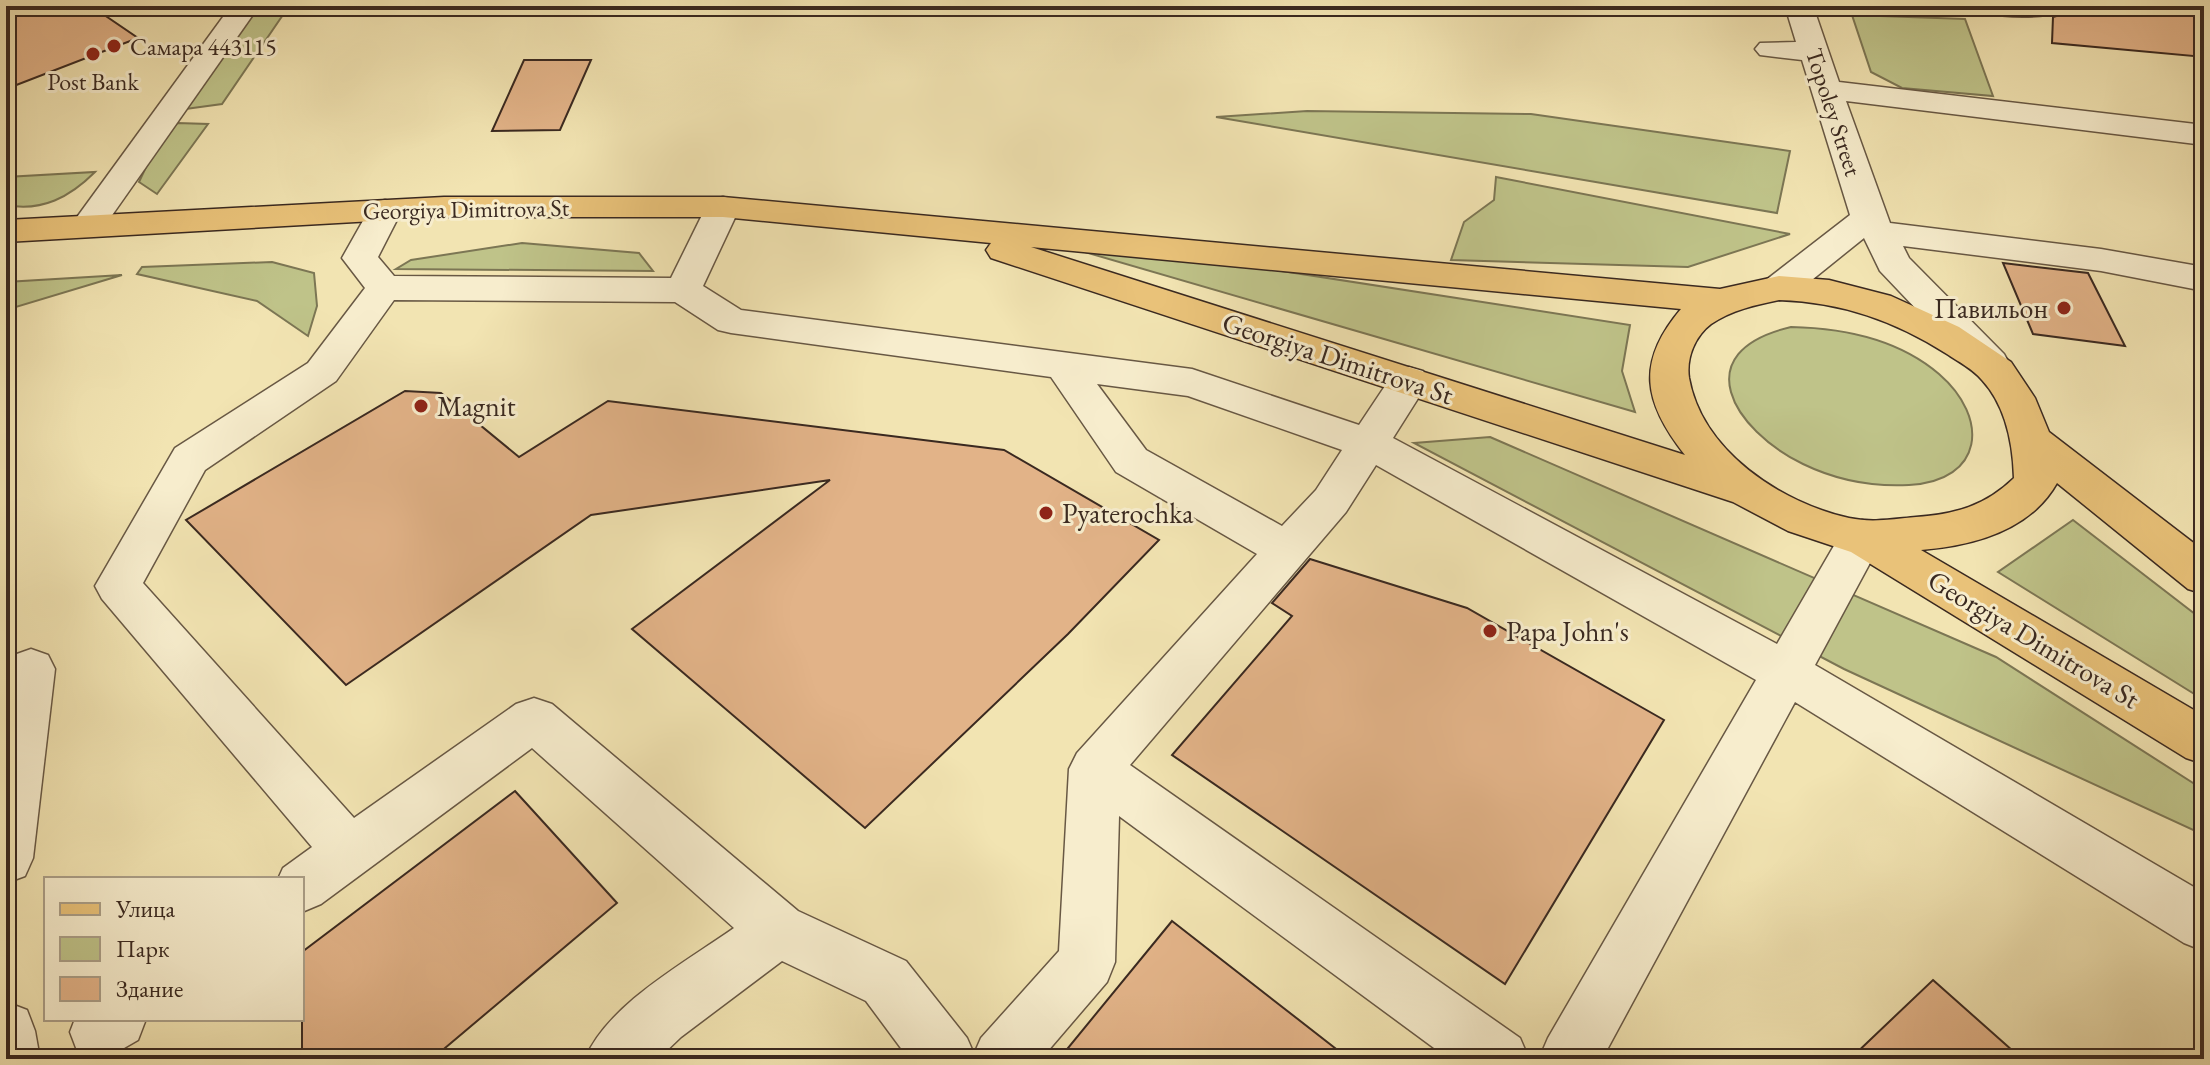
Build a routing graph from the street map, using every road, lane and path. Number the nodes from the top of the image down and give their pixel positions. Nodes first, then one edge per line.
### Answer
1 (245, 6) edge
2 (1799, 6) edge
3 (1994, 6) edge
4 (2052, 6) edge
5 (1770, 49) dead end
6 (1815, 52) junction
7 (1827, 90) junction
8 (2204, 135) edge
9 (723, 207) junction
10 (385, 210) junction
11 (89, 224) junction
12 (926, 224) junction
13 (1873, 225) junction
14 (6, 231) edge
15 (2204, 279) edge
16 (384, 288) junction
17 (1779, 288) junction
18 (683, 290) junction
19 (1718, 301) junction
20 (1064, 367) junction
21 (1994, 368) junction
22 (1409, 381) junction
23 (2035, 443) junction
24 (1370, 444) junction
25 (1749, 492) junction
26 (1862, 537) junction
27 (1287, 550) junction
28 (2204, 576) edge
29 (31, 669) dead end
30 (1786, 672) junction
31 (2204, 742) edge
32 (1095, 769) junction
33 (350, 852) junction
34 (6, 858) edge
35 (304, 885) edge
36 (2204, 924) edge
37 (778, 930) junction
38 (6, 1031) edge
39 (1584, 1051) edge
40 (10, 1059) edge
41 (615, 1059) edge
42 (946, 1059) edge
43 (1002, 1059) edge
44 (1499, 1059) edge

1 - 11 street
2 - 6 street, Topoley Street
3 - 4 street
5 - 6 street
6 - 7 street, Topoley Street
7 - 8 street
7 - 13 street, Topoley Street
9 - 10 main road, Georgiya Dimitrova St
9 - 12 main road, Georgiya Dimitrova St
9 - 18 street
10 - 11 main road, Georgiya Dimitrova St
10 - 16 street
11 - 14 main road, Georgiya Dimitrova St
12 - 19 main road, Georgiya Dimitrova St
12 - 22 main road, Georgiya Dimitrova St
13 - 15 street
13 - 17 street
13 - 21 street, Topoley Street
16 - 18 street
16 - 33 street
17 - 19 main road
17 - 21 main road
18 - 20 street
19 - 25 main road
20 - 24 street
20 - 27 street
21 - 23 main road
22 - 24 street
22 - 25 main road, Georgiya Dimitrova St
23 - 26 main road
23 - 28 main road
24 - 27 street
24 - 30 street
25 - 26 main road
26 - 30 street
26 - 31 main road, Georgiya Dimitrova St
27 - 32 street
29 - 34 street
30 - 36 street
30 - 39 street
32 - 43 street
32 - 44 street
33 - 35 street
33 - 37 street
37 - 41 street
37 - 42 street
38 - 40 street

